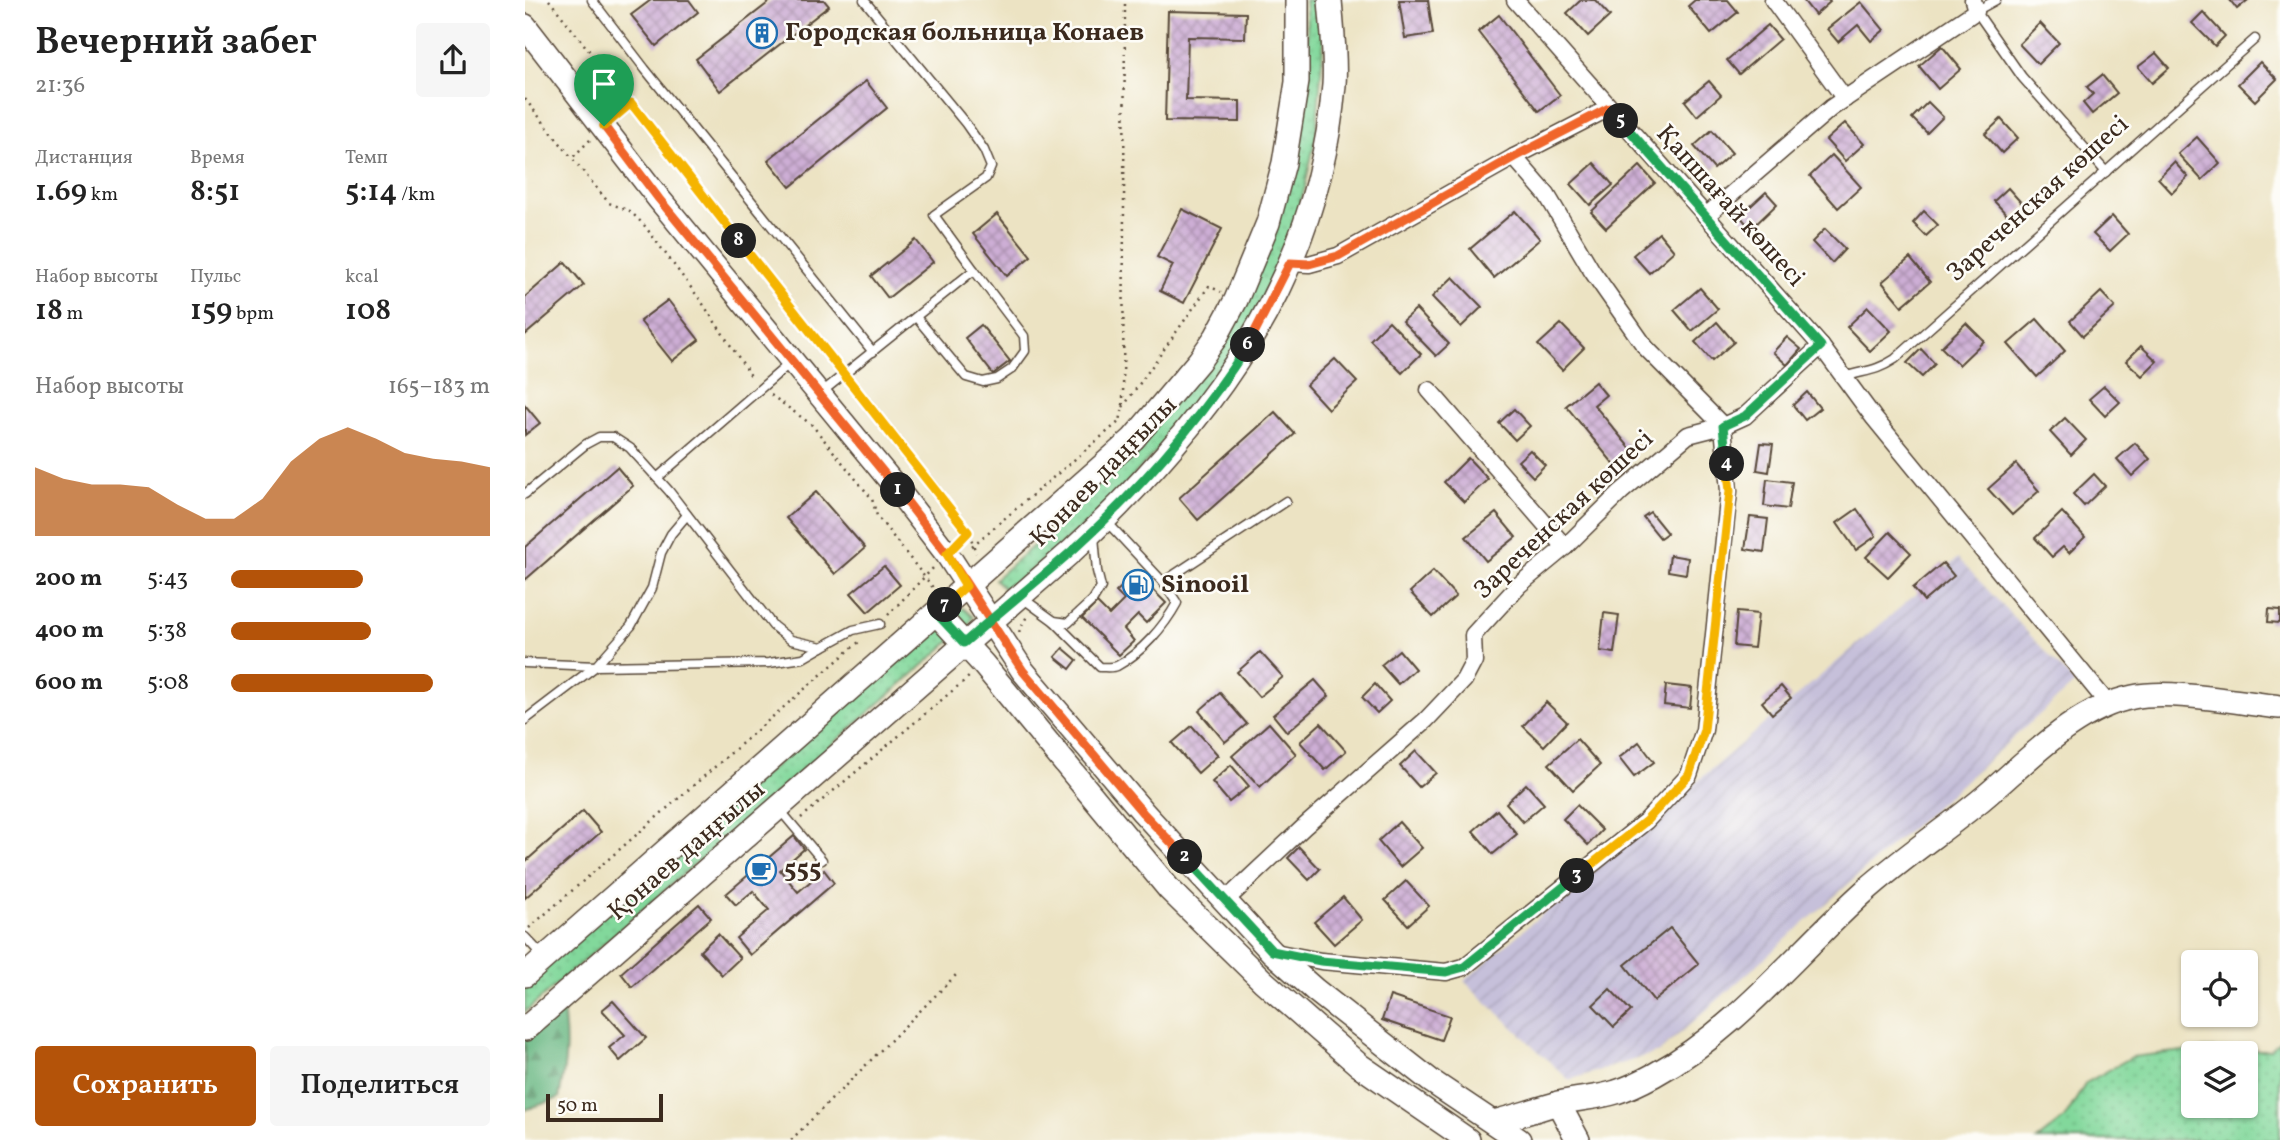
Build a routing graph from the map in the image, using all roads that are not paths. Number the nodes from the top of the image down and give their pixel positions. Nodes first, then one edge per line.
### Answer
1 (592, 0) edge
2 (864, 0) edge
3 (1297, 0) edge
4 (1330, 0) edge
5 (1515, 0) edge
6 (1773, 0) edge
7 (1996, 0) edge
8 (1975, 5) edge
9 (525, 26) edge
10 (2255, 39) dead end
11 (1845, 99) junction
12 (1609, 108) junction
13 (1514, 157) junction
14 (2106, 172) junction
15 (1706, 216) junction
16 (1290, 263) junction
17 (974, 270) junction
18 (916, 317) junction
19 (1821, 346) junction
20 (873, 352) junction
21 (792, 361) junction
22 (1844, 377) junction
23 (1429, 390) dead end
24 (819, 394) junction
25 (1723, 426) junction
26 (657, 478) junction
27 (525, 494) edge
28 (1286, 500) dead end
29 (687, 515) junction
30 (1099, 525) junction
31 (1566, 547) junction
32 (1163, 582) junction
33 (966, 586) junction
34 (937, 603) junction
35 (1023, 605) junction
36 (990, 621) junction
37 (1054, 621) junction
38 (880, 624) road end
39 (964, 643) junction
40 (821, 647) junction
41 (525, 663) edge
42 (596, 666) junction
43 (2109, 705) junction
44 (2280, 707) edge
45 (525, 720) edge
46 (786, 816) junction
47 (822, 860) dead end
48 (1226, 900) junction
49 (525, 934) edge
50 (1272, 951) junction
51 (545, 958) junction
52 (525, 975) edge
53 (525, 1029) edge
54 (1558, 1103) junction
55 (1493, 1122) junction
56 (1468, 1140) edge
57 (1519, 1140) edge
58 (1578, 1140) edge

1 - 20 lane
2 - 17 lane
3 - 33 street, Қонаев даңғылы
4 - 16 street, Қонаев даңғылы
5 - 12 street, Қапшағай көшесі
6 - 11 street
7 - 8 lane
8 - 11 street
8 - 14 lane
9 - 21 street
10 - 14 lane, Зареченская көшесі
11 - 15 street
12 - 13 street
12 - 15 street, Қапшағай көшесі
13 - 16 street
13 - 25 street
14 - 22 lane, Зареченская көшесі
15 - 19 street, Қапшағай көшесі
16 - 30 street, Қонаев даңғылы
17 - 18 lane
17 - 18 lane
18 - 20 lane
19 - 22 street, Қапшағай көшесі
19 - 25 street, Зареченская көшесі
20 - 24 lane
21 - 24 street
21 - 26 lane
22 - 43 street, Қапшағай көшесі
23 - 31 street
24 - 33 street
25 - 31 street, Зареченская көшесі
25 - 50 street
26 - 27 lane
26 - 29 lane
28 - 32 lane
29 - 40 lane
29 - 42 lane
30 - 32 lane
30 - 35 street, Қонаев даңғылы
30 - 37 lane
31 - 48 street, Зареченская көшесі
32 - 37 lane
33 - 34 street, Қонаев даңғылы
33 - 36 street
34 - 39 street
34 - 51 street, Қонаев даңғылы
35 - 36 street, Қонаев даңғылы
35 - 37 lane
36 - 39 street, Қонаев даңғылы
36 - 48 street
38 - 40 lane
39 - 46 street, Қонаев даңғылы
39 - 56 street
40 - 42 lane
41 - 42 lane
42 - 45 lane
43 - 44 street
43 - 54 street
46 - 47 lane
46 - 53 street, Қонаев даңғылы
48 - 50 street
49 - 51 lane
50 - 55 street
51 - 52 street, Қонаев даңғылы
54 - 55 street
54 - 58 street
55 - 57 street

